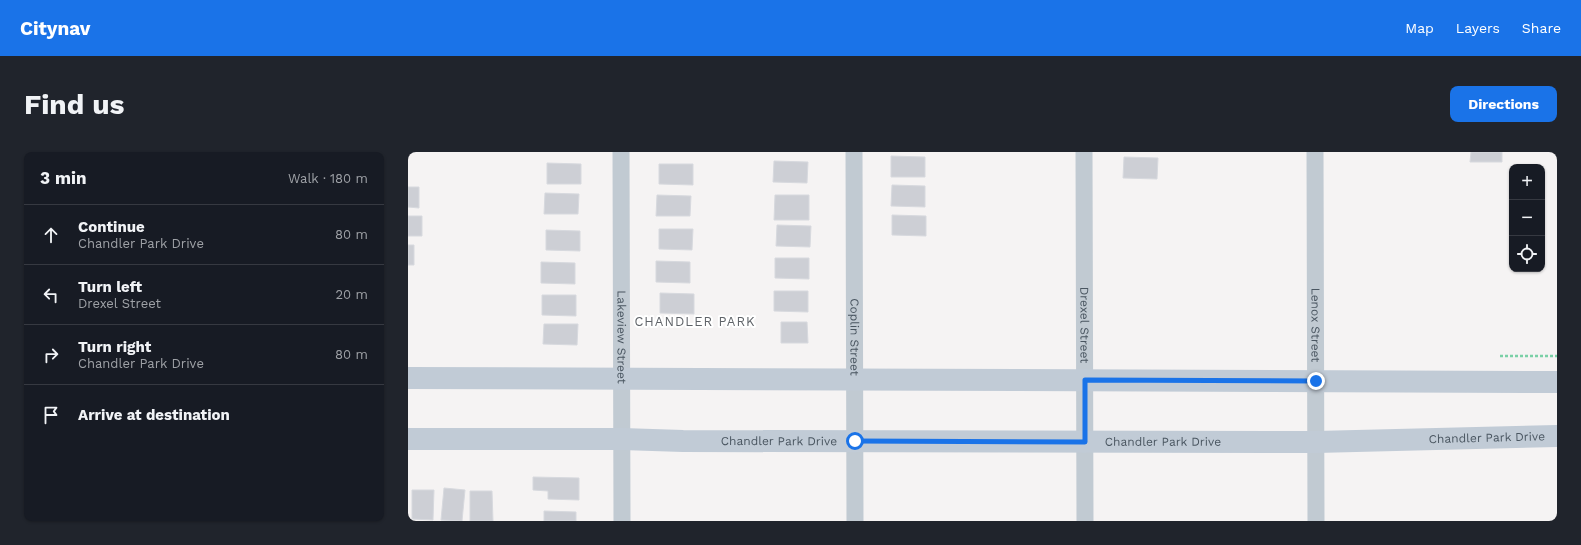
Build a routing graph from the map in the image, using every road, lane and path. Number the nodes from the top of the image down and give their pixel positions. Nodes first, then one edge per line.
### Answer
1 (621, 152) edge
2 (854, 152) edge
3 (1084, 152) edge
4 (1315, 152) edge
5 (1500, 356) dead end
6 (1557, 356) edge
7 (408, 378) edge
8 (622, 379) junction
9 (855, 379) junction
10 (1085, 380) junction
11 (1316, 381) junction
12 (1557, 382) edge
13 (1557, 436) edge
14 (408, 439) edge
15 (622, 439) junction
16 (855, 441) junction
17 (1085, 442) junction
18 (1316, 442) junction
19 (622, 521) edge
20 (855, 521) edge
21 (1086, 521) edge
22 (1316, 521) edge

1 - 8 street, Lakeview Street
2 - 9 street, Coplin Street
3 - 10 street, Drexel Street
4 - 11 street, Lenox Street
5 - 6 path
7 - 8 street
8 - 9 street
8 - 15 street, Lakeview Street
9 - 10 street
9 - 16 street, Coplin Street
10 - 11 street
10 - 17 street, Drexel Street
11 - 12 street
11 - 18 street, Lenox Street
13 - 18 street, Chandler Park Drive
14 - 15 street, Chandler Park Drive
15 - 16 street, Chandler Park Drive
15 - 19 street, Lakeview Street
16 - 17 street, Chandler Park Drive
16 - 20 street, Coplin Street
17 - 18 street, Chandler Park Drive
17 - 21 street, Drexel Street
18 - 22 street, Lenox Street

